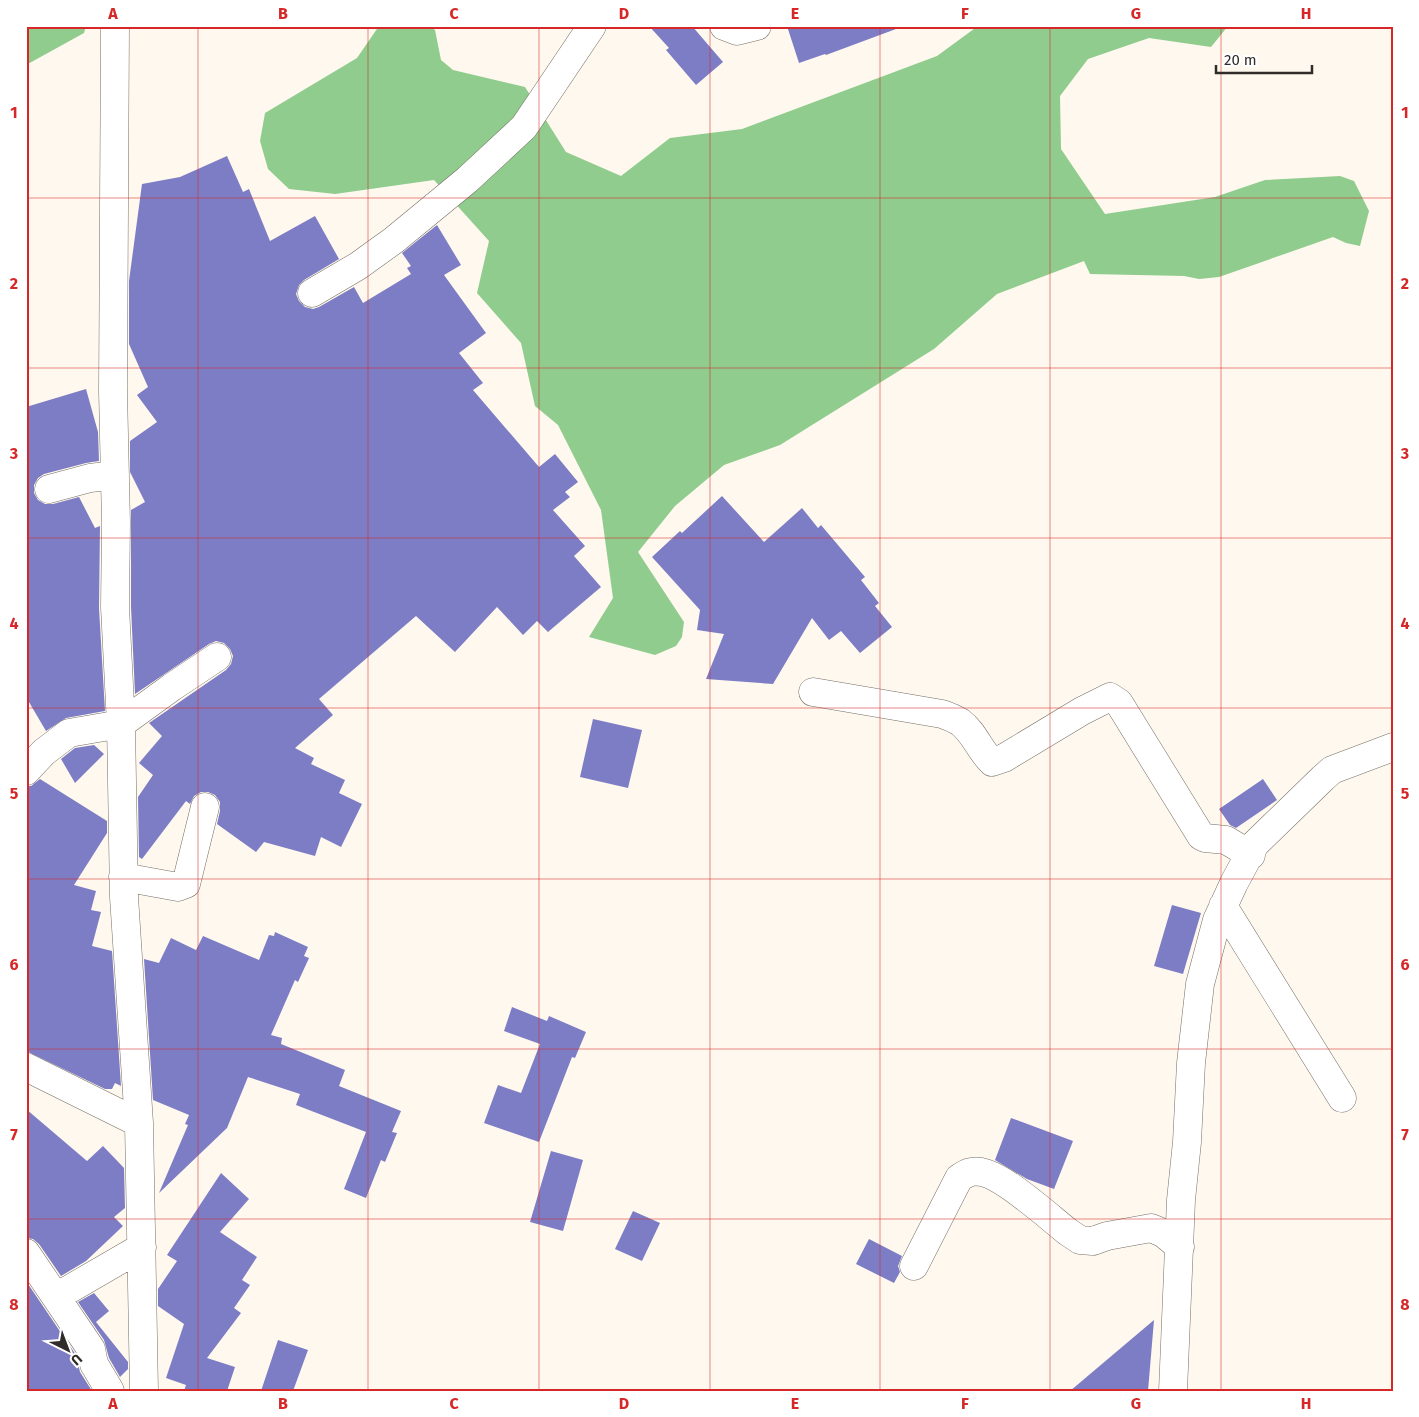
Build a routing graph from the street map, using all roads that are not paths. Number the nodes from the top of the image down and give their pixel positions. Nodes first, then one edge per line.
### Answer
1 (115, 26) edge
2 (592, 26) edge
3 (724, 26) edge
4 (757, 26) edge
5 (312, 293) dead end
6 (115, 475) junction
7 (49, 489) dead end
8 (217, 657) dead end
9 (813, 692) dead end
10 (121, 724) junction
11 (1393, 747) edge
12 (26, 771) edge
13 (205, 807) dead end
14 (1250, 855) junction
15 (123, 877) junction
16 (1223, 906) junction
17 (26, 1067) edge
18 (1342, 1098) dead end
19 (139, 1123) junction
20 (142, 1247) junction
21 (1180, 1247) junction
22 (26, 1253) edge
23 (914, 1266) dead end
24 (56, 1297) junction
25 (110, 1391) edge
26 (144, 1391) edge
27 (1173, 1391) edge

1 - 6 street
2 - 5 street
3 - 4 street
6 - 7 street
6 - 10 street
8 - 10 street
9 - 14 street
10 - 12 street
10 - 15 street
11 - 14 street
13 - 15 street
14 - 16 street
15 - 19 street
16 - 18 street
16 - 21 street
17 - 19 street
19 - 20 street
20 - 24 street
20 - 26 street
21 - 23 street
21 - 27 street
22 - 24 street
24 - 25 street

